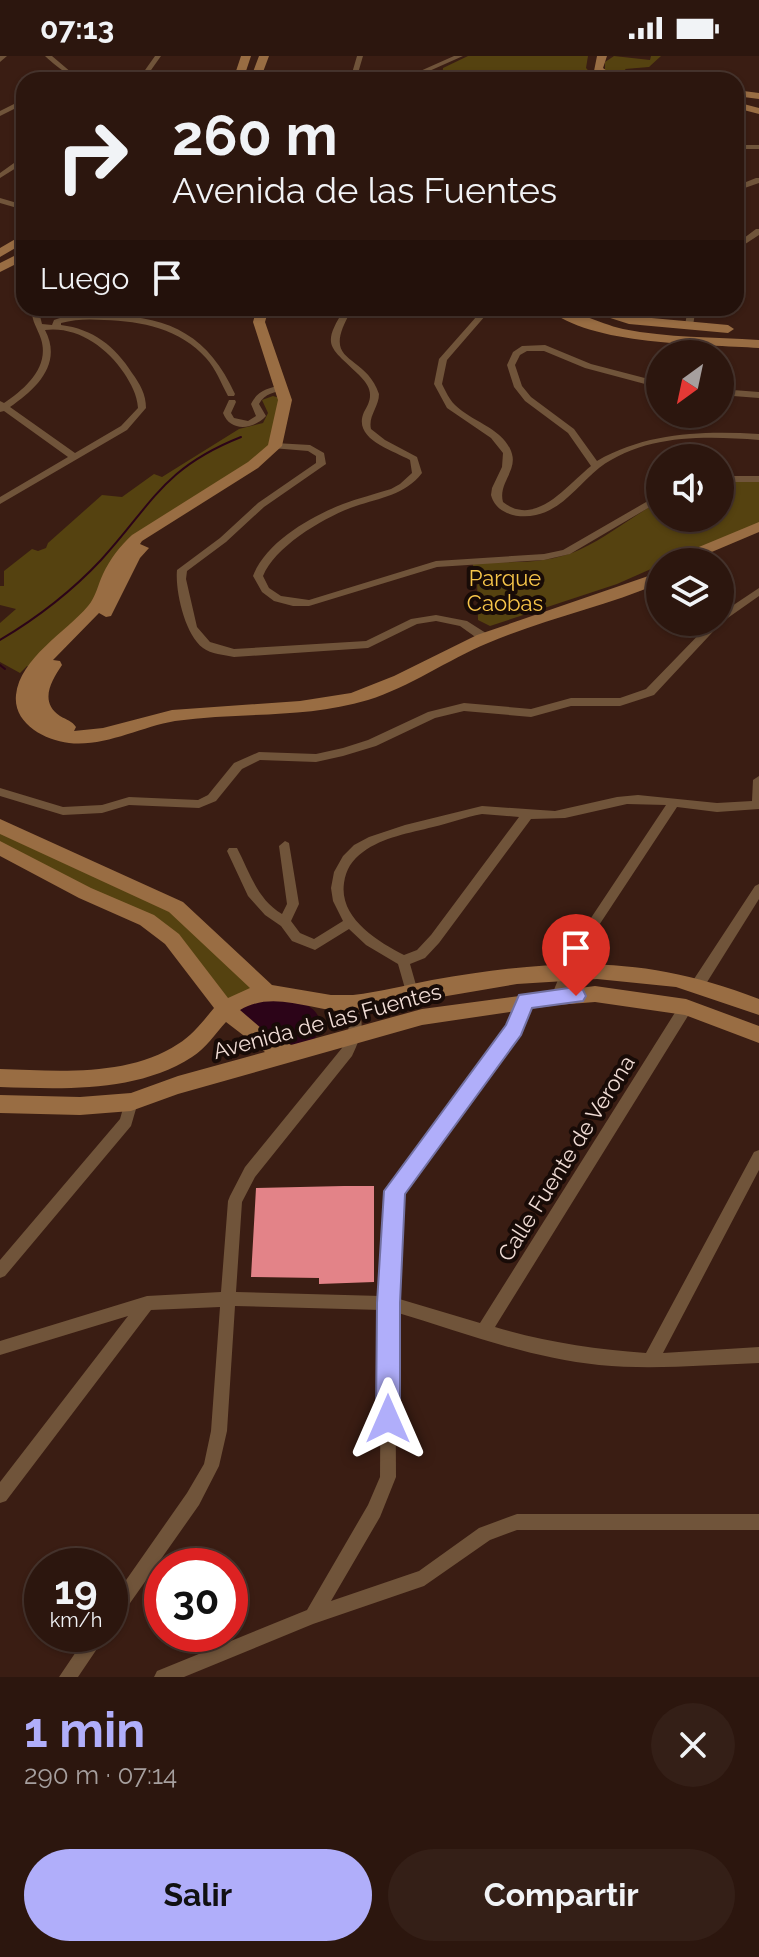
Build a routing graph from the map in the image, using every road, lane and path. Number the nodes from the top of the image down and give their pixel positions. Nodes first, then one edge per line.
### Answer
1 (48, 56) edge
2 (460, 56) edge
3 (68, 72) edge
4 (422, 72) edge
5 (35, 316) edge
6 (54, 316) edge
7 (261, 316) edge
8 (272, 316) edge
9 (344, 316) edge
10 (481, 316) edge
11 (569, 316) edge
12 (612, 316) edge
13 (689, 316) edge
14 (56, 325) junction
15 (39, 327) junction
16 (684, 332) junction
17 (759, 332) edge
18 (759, 344) edge
19 (275, 350) junction
20 (646, 382) edge
21 (282, 388) junction
22 (734, 393) edge
23 (759, 395) edge
24 (1, 407) edge
25 (759, 437) edge
26 (282, 447) junction
27 (74, 457) junction
28 (596, 466) junction
29 (734, 479) edge
30 (759, 479) edge
31 (0, 501) edge
32 (646, 506) edge
33 (759, 527) edge
34 (759, 534) edge
35 (709, 548) edge
36 (726, 548) edge
37 (646, 575) edge
38 (646, 583) edge
39 (759, 591) edge
40 (734, 610) edge
41 (483, 635) junction
42 (704, 636) edge
43 (759, 780) edge
44 (0, 792) edge
45 (673, 803) junction
46 (759, 805) edge
47 (528, 814) junction
48 (0, 826) edge
49 (285, 846) dead end
50 (0, 848) edge
51 (233, 851) dead end
52 (759, 889) edge
53 (285, 922) junction
54 (351, 922) junction
55 (403, 961) junction
56 (566, 970) junction
57 (699, 983) junction
58 (267, 992) junction
59 (412, 992) junction
60 (557, 997) junction
61 (526, 1001) junction
62 (345, 1005) junction
63 (226, 1007) junction
64 (686, 1007) junction
65 (759, 1007) edge
66 (759, 1035) edge
67 (354, 1038) junction
68 (294, 1054) junction
69 (0, 1078) edge
70 (131, 1102) junction
71 (0, 1104) edge
72 (759, 1156) edge
73 (0, 1271) edge
74 (231, 1299) junction
75 (147, 1303) junction
76 (388, 1303) junction
77 (484, 1331) junction
78 (0, 1348) edge
79 (759, 1355) edge
80 (650, 1361) junction
81 (0, 1495) edge
82 (759, 1522) edge
83 (128, 1591) edge
84 (313, 1616) junction
85 (85, 1652) edge
86 (68, 1677) edge
87 (163, 1677) edge

1 - 3 street
2 - 4 street
5 - 15 street
6 - 14 street
7 - 19 main road
8 - 19 main road
9 - 32 street
10 - 28 street
11 - 16 main road
12 - 16 main road
13 - 16 street
14 - 15 street
14 - 21 street
14 - 27 street
15 - 24 street
16 - 17 main road
16 - 18 main road
19 - 21 main road
19 - 26 main road
20 - 28 street
21 - 26 main road
22 - 23 street
24 - 27 street
25 - 28 street
26 - 41 street
26 - 41 main road
27 - 31 street
29 - 30 street
33 - 35 main road
34 - 36 main road
37 - 41 main road
38 - 41 main road
39 - 40 street
42 - 44 street
43 - 46 street
45 - 46 street
45 - 47 street
45 - 56 street
47 - 54 street
47 - 55 street
48 - 58 main road
49 - 53 street
50 - 63 main road
51 - 53 street
52 - 57 street
53 - 54 street
54 - 55 street
55 - 59 street
56 - 57 main road, Avenida de las Fuentes
56 - 59 main road, Avenida de las Fuentes
56 - 60 street
57 - 65 main road, Avenida de las Fuentes
58 - 62 main road, Avenida de las Fuentes
58 - 63 main road, Avenida de las Fuentes
59 - 62 main road, Avenida de las Fuentes
60 - 61 main road, Avenida de las Fuentes
60 - 64 main road, Avenida de las Fuentes
61 - 67 main road, Avenida de las Fuentes
61 - 76 street
62 - 67 street
63 - 68 main road
63 - 69 main road, Avenida de las Fuentes
64 - 66 main road, Avenida de las Fuentes
64 - 77 street, Calle Fuente de Verona
67 - 68 main road, Avenida de las Fuentes
67 - 74 street
68 - 70 main road, Avenida de las Fuentes
70 - 71 main road, Avenida de las Fuentes
70 - 73 street
72 - 80 street
74 - 75 street
74 - 76 street
74 - 83 street
75 - 78 street
75 - 81 street
76 - 77 street
76 - 84 street
77 - 80 street
79 - 80 street
82 - 84 street
84 - 87 street
85 - 86 street

